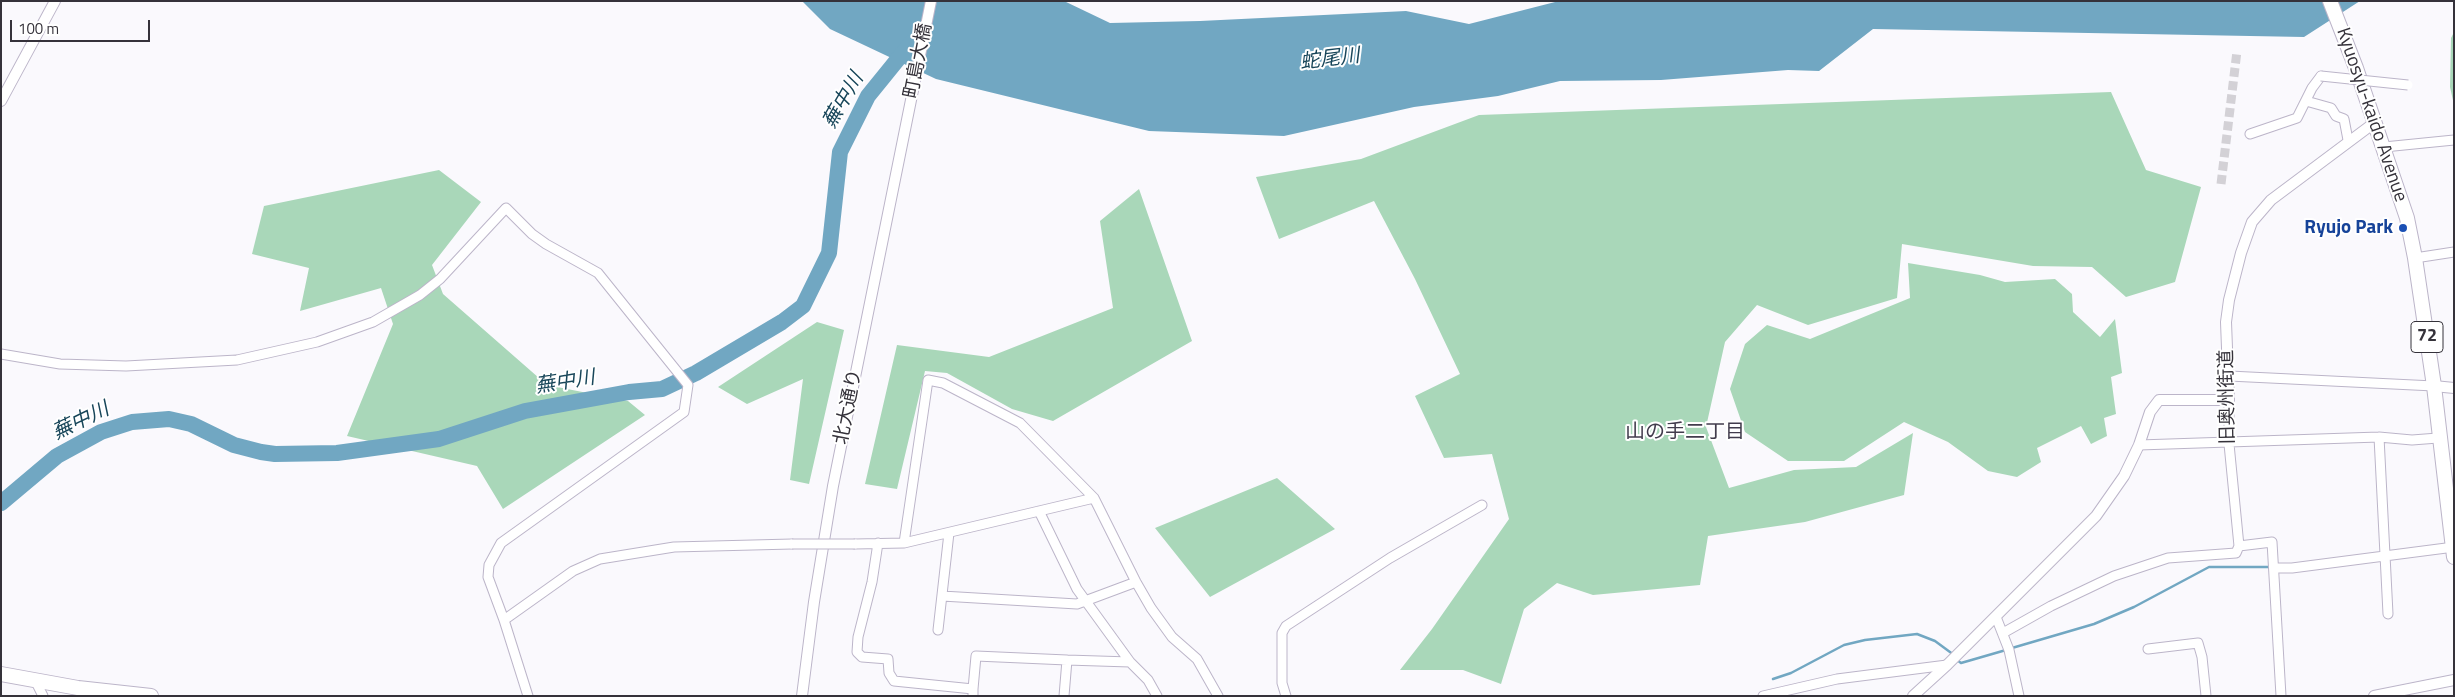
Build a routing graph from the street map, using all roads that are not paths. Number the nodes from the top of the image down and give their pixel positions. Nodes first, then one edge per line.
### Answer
1 (55, 1) edge
2 (931, 1) edge
3 (2330, 1) edge
4 (2408, 85) dead end
5 (1, 101) edge
6 (2306, 101) junction
7 (907, 120) joint
8 (2374, 123) junction
9 (2250, 134) dead end
10 (2348, 140) junction
11 (2454, 140) edge
12 (2384, 147) junction
13 (2454, 252) edge
14 (2415, 258) junction
15 (1, 354) edge
16 (2229, 376) junction
17 (2434, 386) junction
18 (2454, 388) edge
19 (2229, 400) junction
20 (2379, 437) junction
21 (2438, 438) junction
22 (2229, 444) junction
23 (2139, 445) junction
24 (1094, 498) junction
25 (1482, 505) dead end
26 (1039, 511) junction
27 (949, 533) junction
28 (878, 543) junction
29 (904, 543) junction
30 (2239, 546) junction
31 (2453, 551) edge
32 (2385, 556) junction
33 (2274, 568) junction
34 (1136, 582) junction
35 (942, 596) junction
36 (1085, 602) junction
37 (2388, 614) dead end
38 (1996, 617) junction
39 (504, 620) junction
40 (938, 630) dead end
41 (2003, 633) junction
42 (2148, 649) dead end
43 (1067, 660) junction
44 (1130, 662) junction
45 (1947, 666) junction
46 (1, 674) edge
47 (2454, 680) edge
48 (36, 682) junction
49 (973, 692) edge
50 (43, 696) edge
51 (151, 696) edge
52 (528, 696) edge
53 (802, 696) edge
54 (1064, 696) edge
55 (1157, 696) edge
56 (1218, 696) edge
57 (1286, 696) edge
58 (1763, 696) edge
59 (1913, 696) edge
60 (2019, 696) edge
61 (2206, 696) edge
62 (2281, 696) edge
63 (2374, 696) edge

1 - 5 street
2 - 7 street, 町島大橋
3 - 8 main road, Kyuosyu-kaido Avenue / 72
4 - 6 street, bridge
6 - 9 street
6 - 10 street
7 - 53 street, 北大通り
8 - 10 street, 旧奥州街道
8 - 12 main road, Kyuosyu-kaido Avenue / 72
10 - 16 street, 旧奥州街道
11 - 12 street
12 - 14 main road, Kyuosyu-kaido Avenue / 72
13 - 14 street
14 - 17 main road, Kyuosyu-kaido Avenue / 72
15 - 39 street
16 - 17 street
16 - 19 street, 旧奥州街道
17 - 18 street
17 - 21 main road, Kyuosyu-kaido Avenue / 72
19 - 22 street, 旧奥州街道
19 - 23 street
20 - 21 street
20 - 22 street
20 - 32 street
21 - 31 main road, Kyuosyu-kaido Avenue / 72
22 - 23 street
22 - 30 street, 旧奥州街道
23 - 38 street
24 - 26 street
24 - 29 street
24 - 34 street
25 - 57 street
26 - 27 street
26 - 36 street
27 - 29 street
27 - 35 street
28 - 29 street
28 - 39 street, bridge
28 - 49 street
30 - 33 street
30 - 41 street
31 - 32 street
32 - 33 street
32 - 37 street
33 - 62 street
34 - 36 street
34 - 56 street
35 - 36 street
35 - 40 street
36 - 44 street
38 - 41 street
38 - 45 street
39 - 52 street
41 - 60 street
42 - 61 street
43 - 44 street
43 - 49 street
43 - 54 street
44 - 55 street
45 - 58 street
45 - 59 street
46 - 48 main road
47 - 63 street
48 - 50 street
48 - 51 main road

